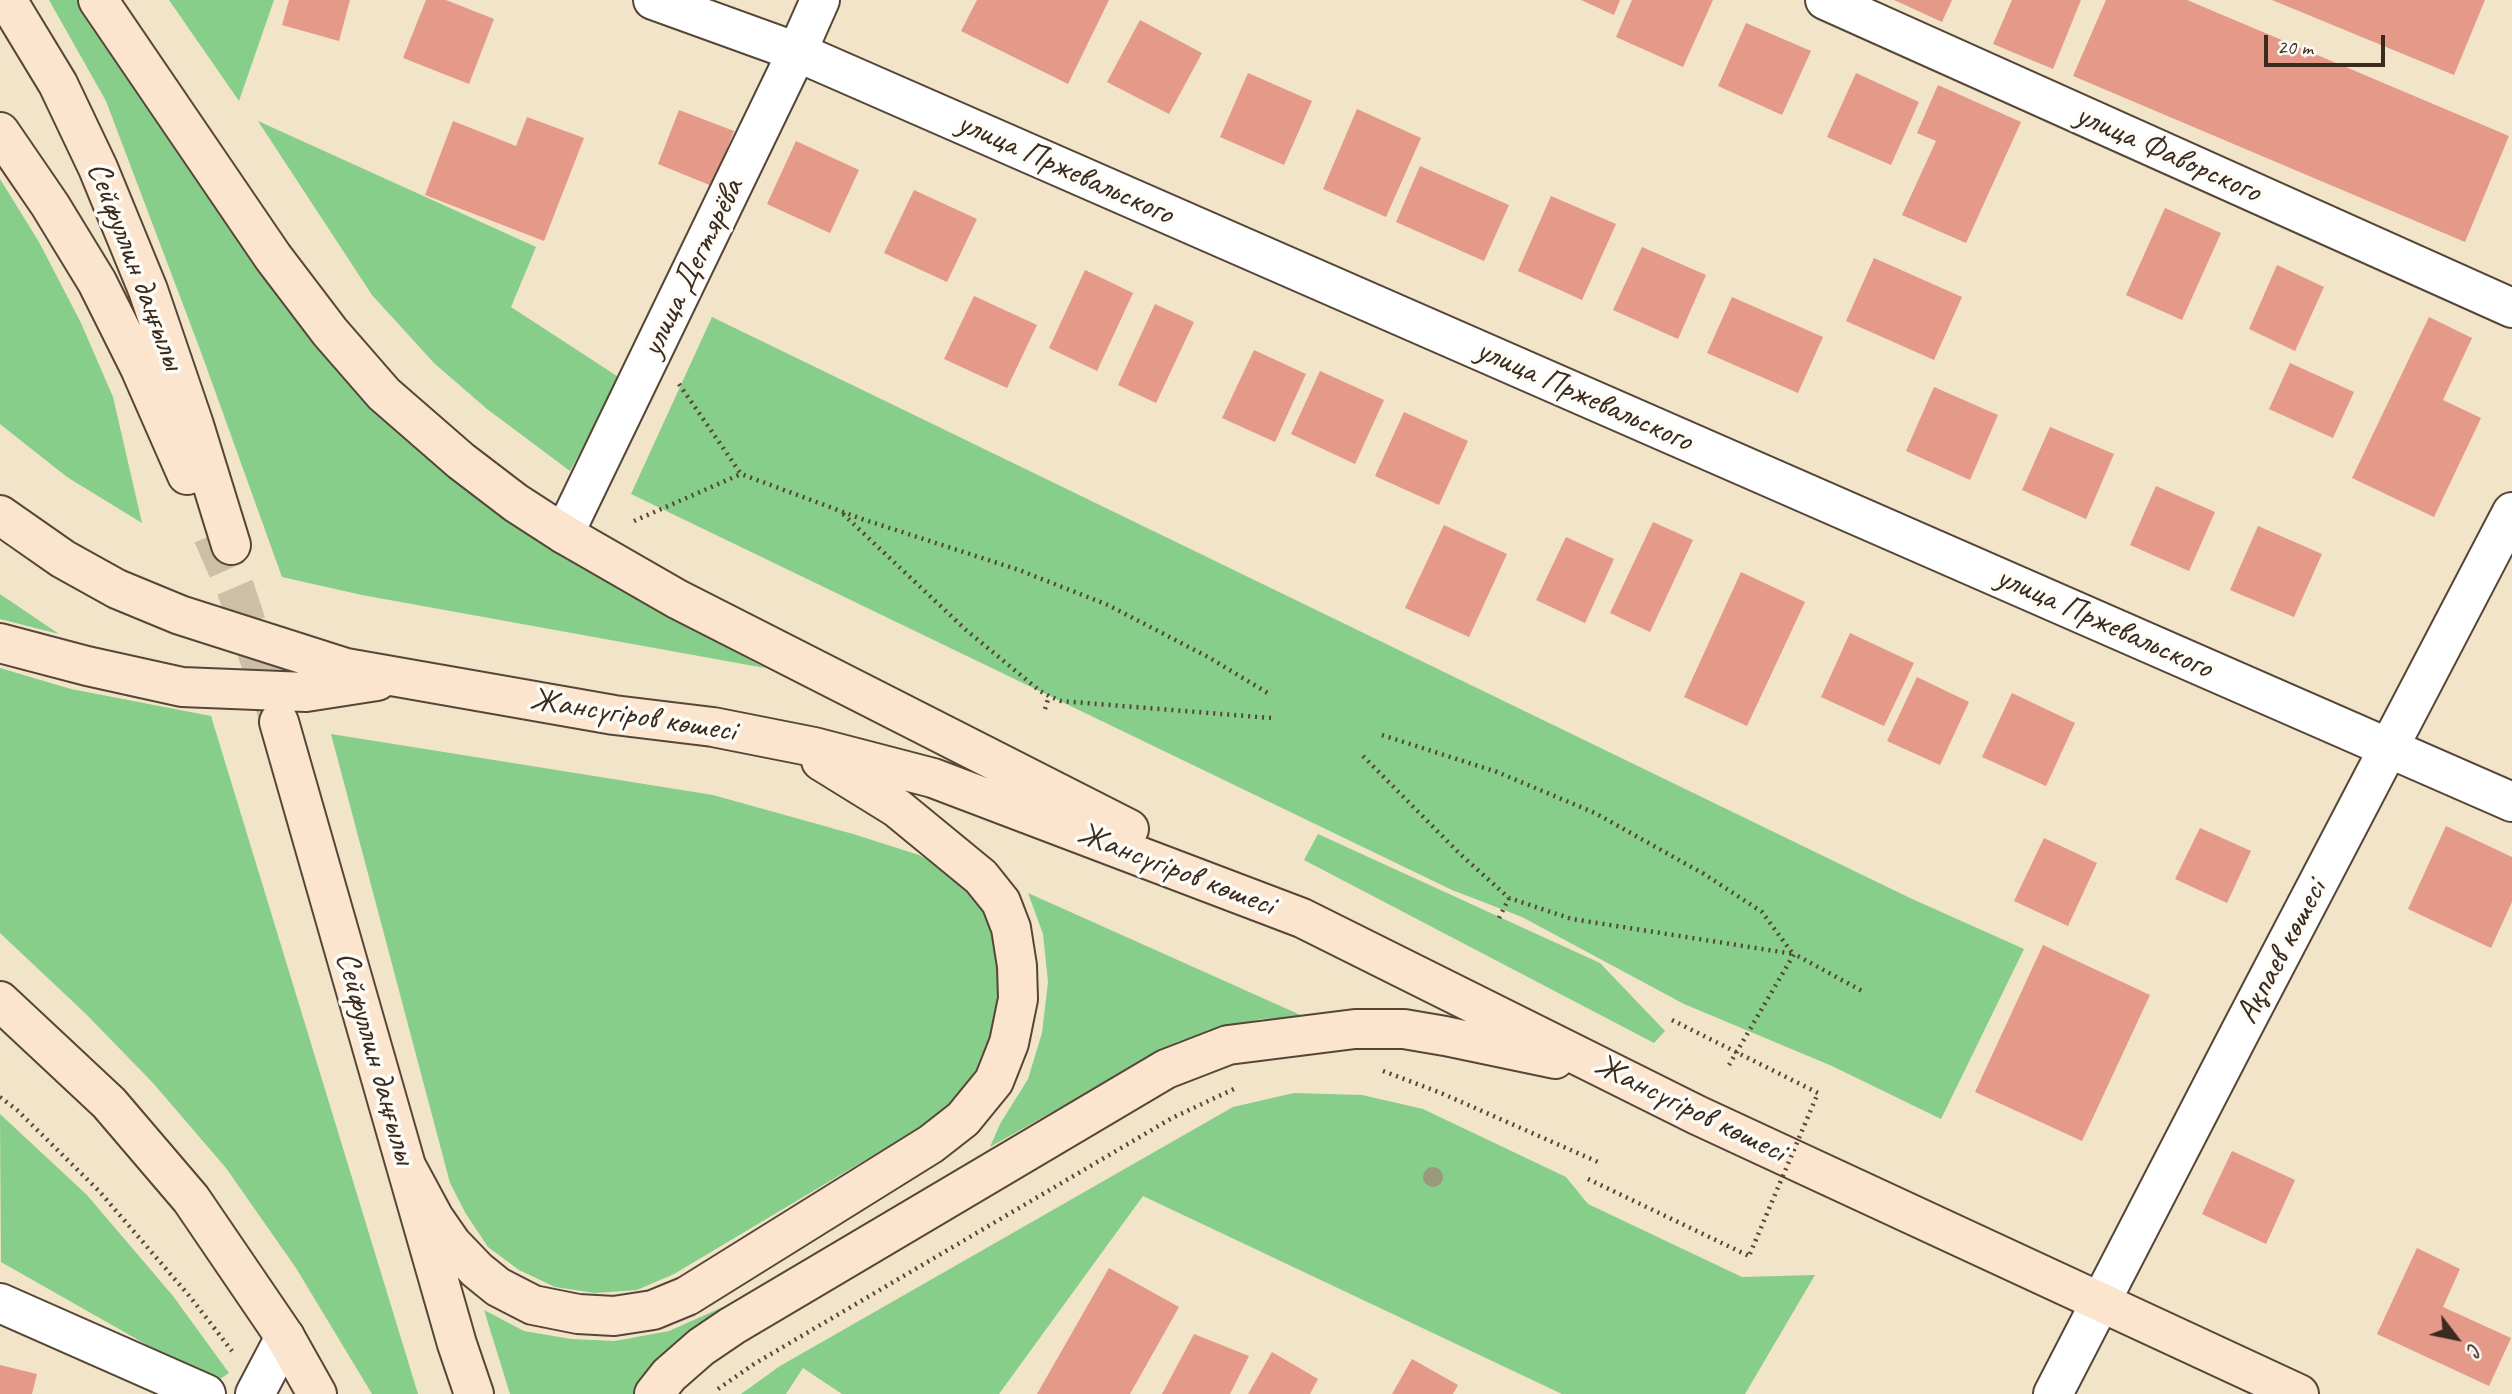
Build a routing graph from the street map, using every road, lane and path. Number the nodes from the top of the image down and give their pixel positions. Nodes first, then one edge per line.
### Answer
1 (7, 0) edge
2 (99, 0) edge
3 (653, 0) edge
4 (820, 0) edge
5 (1825, 0) edge
6 (797, 52) junction
7 (0, 132) edge
8 (2512, 308) edge
9 (654, 348) junction
10 (741, 474) junction
11 (840, 511) junction
12 (2512, 512) edge
13 (0, 515) edge
14 (634, 521) dead end
15 (564, 534) junction
16 (0, 643) edge
17 (400, 677) junction
18 (1271, 695) dead end
19 (1049, 696) junction
20 (1045, 709) dead end
21 (1271, 719) dead end
22 (279, 722) tunnel mouth
23 (1382, 735) dead end
24 (789, 742) junction
25 (2390, 748) junction
26 (1363, 756) dead end
27 (2512, 802) edge
28 (1509, 898) junction
29 (1302, 918) junction
30 (1499, 918) dead end
31 (1794, 954) junction
32 (1864, 992) dead end
33 (0, 1001) edge
34 (0, 1007) edge
35 (1672, 1020) dead end
36 (34, 1032) junction
37 (1729, 1065) dead end
38 (1373, 1069) dead end
39 (1612, 1072) junction
40 (1239, 1087) dead end
41 (0, 1097) edge
42 (1598, 1162) dead end
43 (406, 1166) junction
44 (1588, 1180) dead end
45 (2100, 1301) junction
46 (0, 1303) edge
47 (285, 1337) junction
48 (257, 1390) edge
49 (206, 1394) edge
50 (317, 1394) edge
51 (474, 1394) edge
52 (654, 1394) edge
53 (711, 1394) edge
54 (2053, 1394) edge
55 (2299, 1394) edge

1 - 7 main road, Сейфуллин даңғылы
2 - 15 main road
3 - 6 street, улица Пржевальского
4 - 6 street, улица Дегтярёва
5 - 8 street, улица Фаворского
6 - 9 street, улица Дегтярёва
6 - 25 street, улица Пржевальского
9 - 10 path
9 - 15 street, улица Дегтярёва
10 - 11 path
10 - 14 path
11 - 18 path
11 - 19 path
12 - 25 street, Ақпаев көшесі
13 - 17 main road, Жансүгіров көшесі
15 - 29 main road
16 - 17 main road
17 - 24 main road, Жансүгіров көшесі
19 - 20 path
19 - 21 path
22 - 43 main road, Сейфуллин даңғылы
23 - 31 path
24 - 29 main road, Жансүгіров көшесі
24 - 43 main road
25 - 27 street, улица Пржевальского
25 - 45 street, Ақпаев көшесі
26 - 28 path
28 - 30 path
28 - 31 path
29 - 39 main road, Жансүгіров көшесі
31 - 32 path
31 - 37 path
33 - 36 main road
34 - 36 main road
35 - 44 path, bridge
36 - 47 main road
38 - 42 path
39 - 45 main road, Жансүгіров көшесі
39 - 52 main road
40 - 53 path
41 - 48 path
43 - 51 main road, Сейфуллин даңғылы
45 - 54 street, Ақпаев көшесі
45 - 55 main road, Жансүгіров көшесі
46 - 49 street
47 - 48 street
47 - 50 main road

